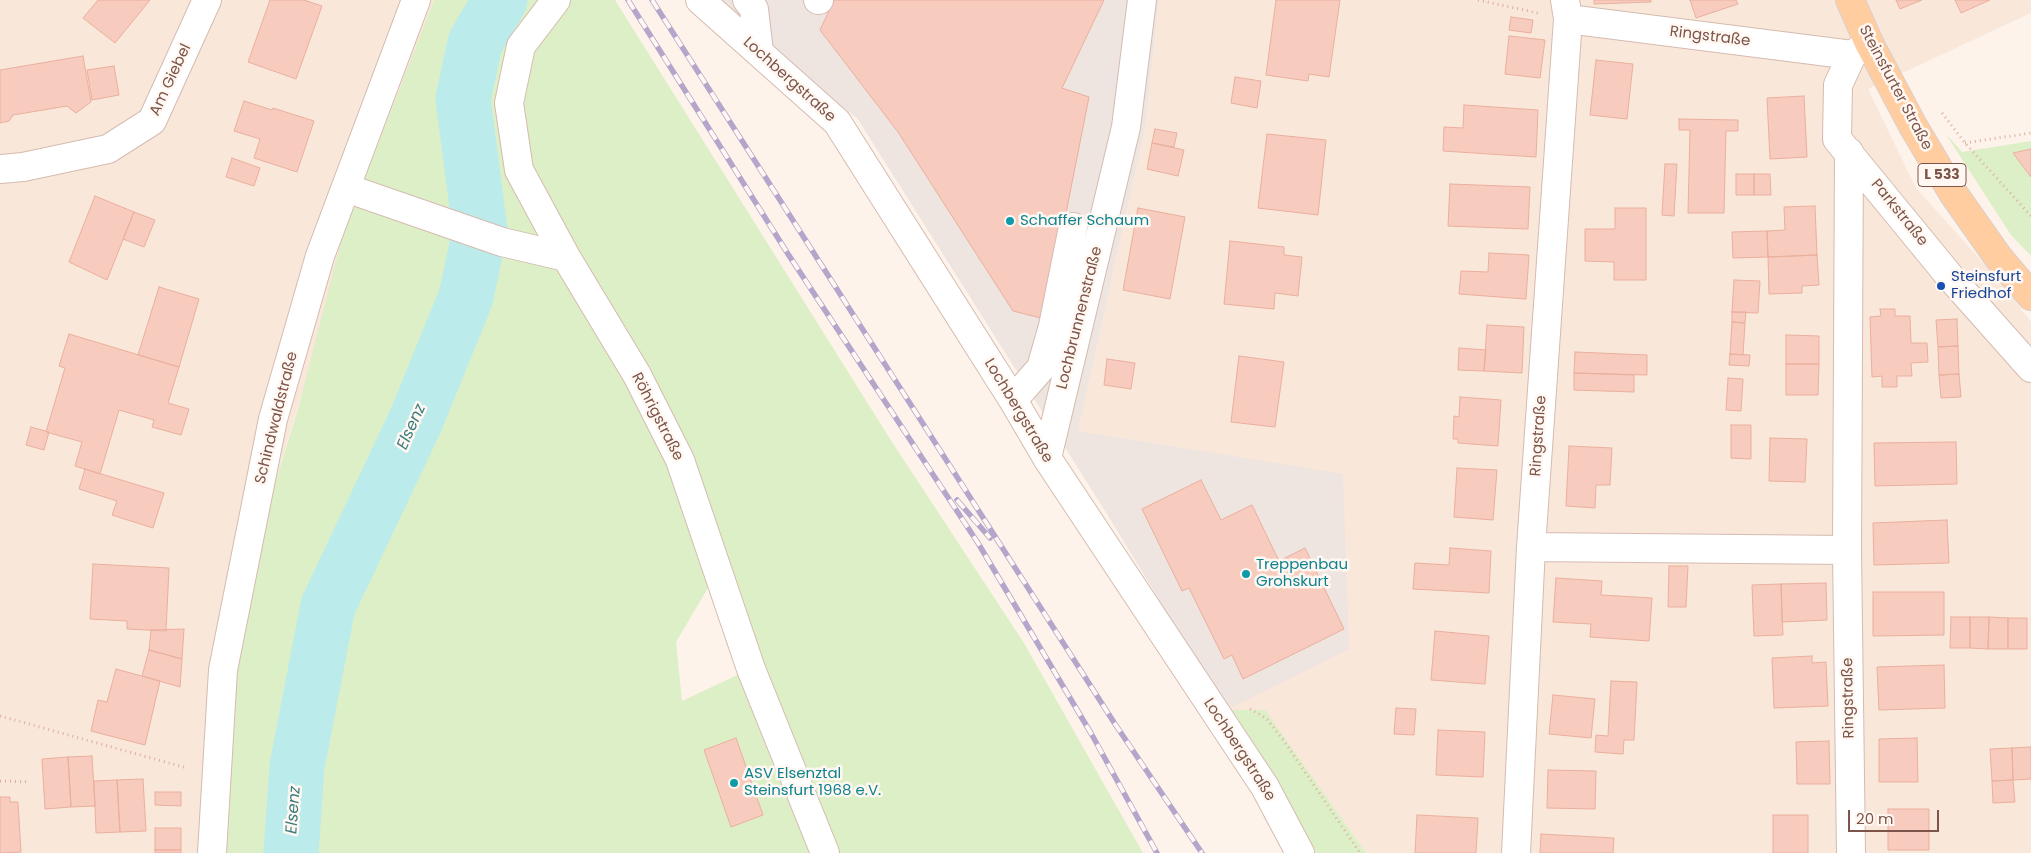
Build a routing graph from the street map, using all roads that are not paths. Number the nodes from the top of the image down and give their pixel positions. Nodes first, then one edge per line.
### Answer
1 (207, 0) edge
2 (416, 0) edge
3 (556, 0) edge
4 (700, 0) edge
5 (746, 0) edge
6 (1142, 0) edge
7 (1850, 0) edge
8 (1566, 10) edge
9 (1860, 49) junction
10 (759, 52) junction
11 (1849, 152) junction
12 (0, 169) edge
13 (346, 188) junction
14 (1073, 227) dead end
15 (566, 257) junction
16 (2031, 296) edge
17 (2031, 368) edge
18 (1013, 400) junction
19 (1047, 458) junction
20 (1531, 547) junction
21 (1847, 550) junction
22 (212, 853) edge
23 (825, 853) edge
24 (1300, 853) edge
25 (1516, 853) edge
26 (1851, 853) edge

1 - 12 street, Am Giebel
2 - 13 street, Schindwaldstraße
3 - 15 street, Röhrigstraße
4 - 10 street, Lochbergstraße
5 - 10 street
6 - 19 street, Lochbrunnenstraße
7 - 9 main road, Steinsfurter Straße / L 533
8 - 9 street, Ringstraße
8 - 20 street, Ringstraße
9 - 11 street, Parkstraße
9 - 16 main road, Steinsfurter Straße / L 533
10 - 18 street, Lochbergstraße
11 - 17 street, Parkstraße
11 - 21 street, Ringstraße
13 - 15 street
13 - 22 street, Schindwaldstraße
14 - 18 street
15 - 23 street, Röhrigstraße
18 - 19 street, Lochbergstraße
19 - 24 street, Lochbergstraße
20 - 21 street
20 - 25 street, Ringstraße
21 - 26 street, Ringstraße

